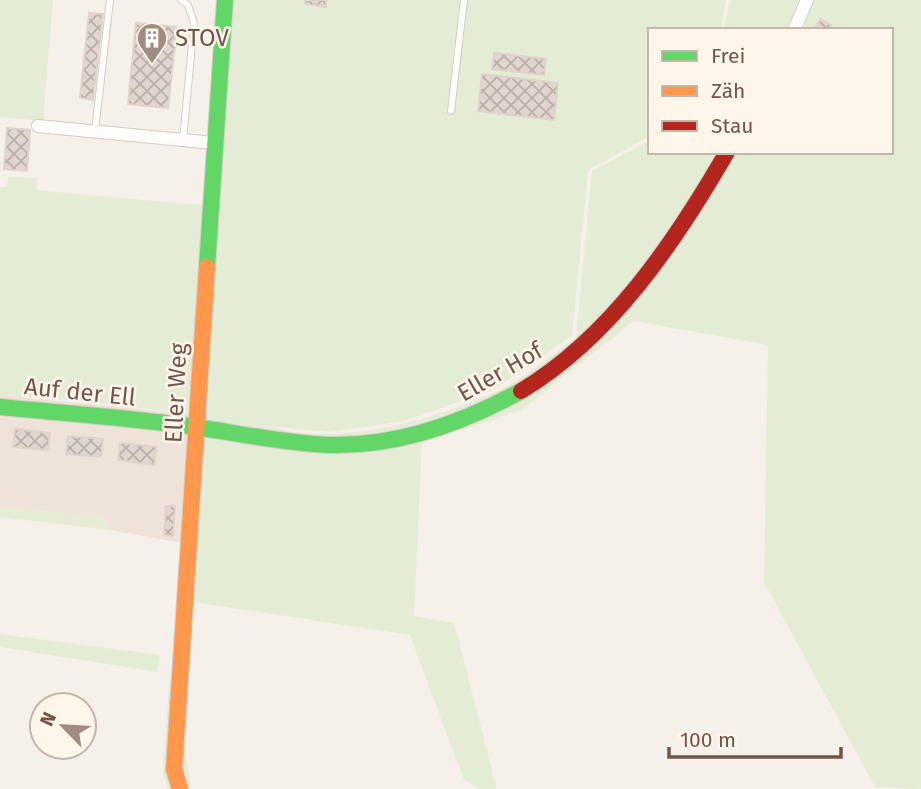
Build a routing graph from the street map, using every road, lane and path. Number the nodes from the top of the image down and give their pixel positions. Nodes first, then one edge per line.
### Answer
1 (110, 0) edge
2 (181, 0) edge
3 (225, 0) edge
4 (464, 0) edge
5 (807, 0) edge
6 (795, 28) edge
7 (452, 111) dead end
8 (38, 126) dead end
9 (95, 131) junction
10 (183, 140) junction
11 (214, 143) junction
12 (726, 154) edge
13 (0, 407) edge
14 (197, 427) junction
15 (180, 789) edge

1 - 9 lane
2 - 10 lane
3 - 11 street, Eller Weg
4 - 7 lane
5 - 6 street
8 - 9 street
9 - 10 street
10 - 11 street
11 - 14 street, Eller Weg
12 - 14 street, Eller Hof
13 - 14 street, Auf der Ell
14 - 15 street, Eller Weg

